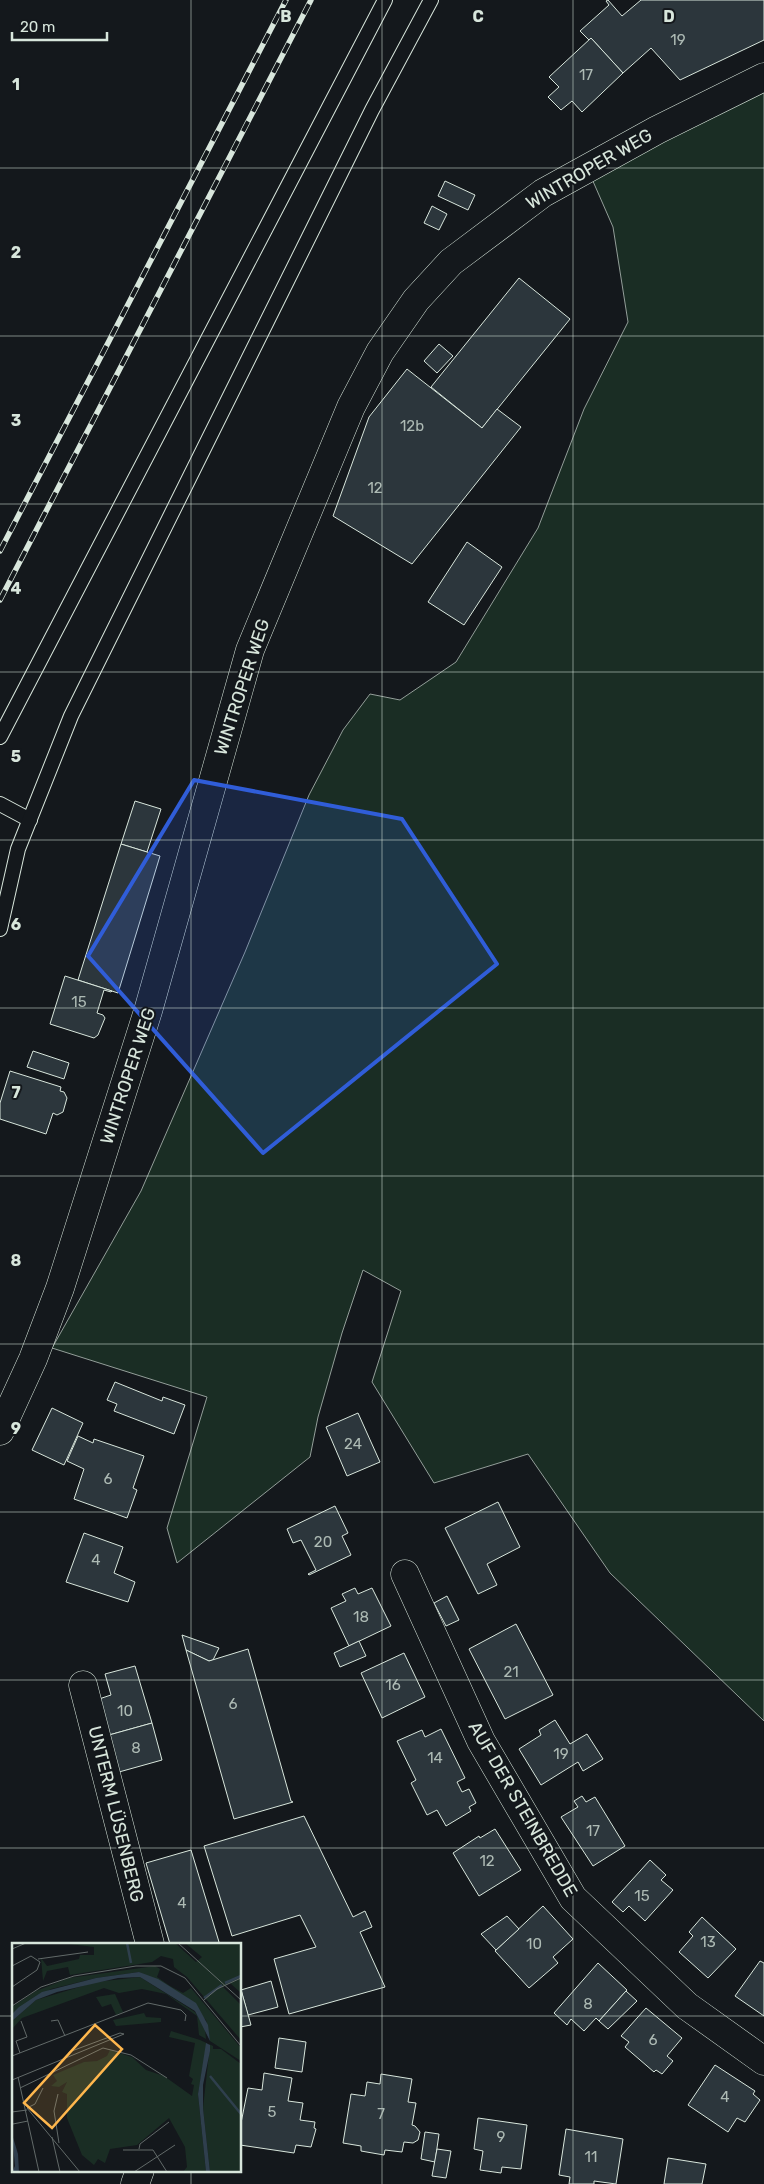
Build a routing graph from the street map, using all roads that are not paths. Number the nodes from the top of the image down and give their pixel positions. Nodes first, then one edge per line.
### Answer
1 (385, 0) edge
2 (431, 0) edge
3 (764, 77) edge
4 (0, 737) edge
5 (0, 804) edge
6 (30, 820) junction
7 (0, 929) edge
8 (0, 1431) edge
9 (405, 1574) dead end
10 (83, 1685) dead end
11 (150, 1943) edge
12 (764, 2061) edge
13 (139, 2172) edge
14 (135, 2184) edge

1 - 4 lane
2 - 6 lane
3 - 8 street, WINTROPER WEG
5 - 6 lane
6 - 7 lane
9 - 12 street, AUF DER STEINBREDDE
10 - 11 street, UNTERM LÜSENBERG
13 - 14 street

